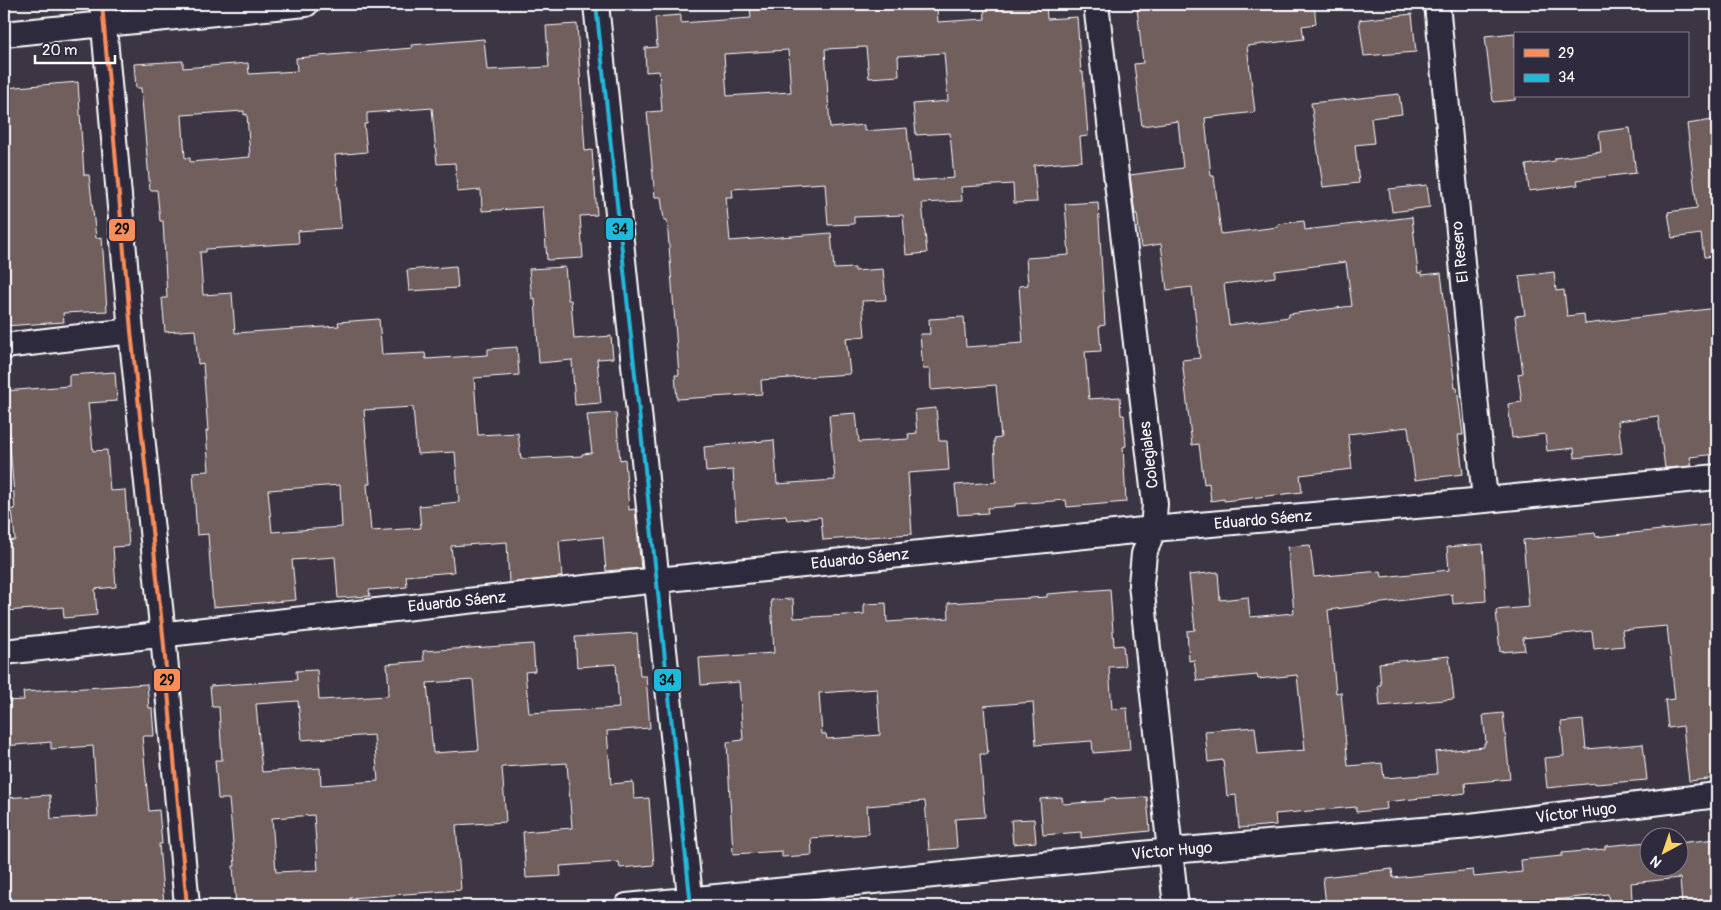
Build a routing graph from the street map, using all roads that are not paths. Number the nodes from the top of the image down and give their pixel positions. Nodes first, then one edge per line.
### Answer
1 (306, 4) edge
2 (596, 4) edge
3 (1096, 4) edge
4 (1437, 4) edge
5 (103, 14) edge
6 (4, 34) edge
7 (132, 331) junction
8 (4, 346) edge
9 (1717, 477) edge
10 (1485, 500) junction
11 (1153, 529) junction
12 (658, 580) junction
13 (164, 636) junction
14 (4, 652) edge
15 (1717, 795) edge
16 (1170, 851) junction
17 (691, 903) edge
18 (188, 906) edge
19 (628, 906) edge
20 (1176, 906) edge

1 - 5 street
2 - 12 street
3 - 11 street, Colegiales
4 - 10 street, El Resero
5 - 6 street
5 - 7 street
7 - 8 street
7 - 13 street
9 - 10 street, Eduardo Sáenz
10 - 11 street, Eduardo Sáenz
11 - 12 street, Eduardo Sáenz
11 - 16 street, Colegiales
12 - 13 street, Eduardo Sáenz
12 - 17 street
13 - 14 street, Eduardo Sáenz
13 - 18 street
15 - 16 street, Víctor Hugo
16 - 17 street, Víctor Hugo
16 - 20 street, Colegiales
17 - 19 street, Víctor Hugo

